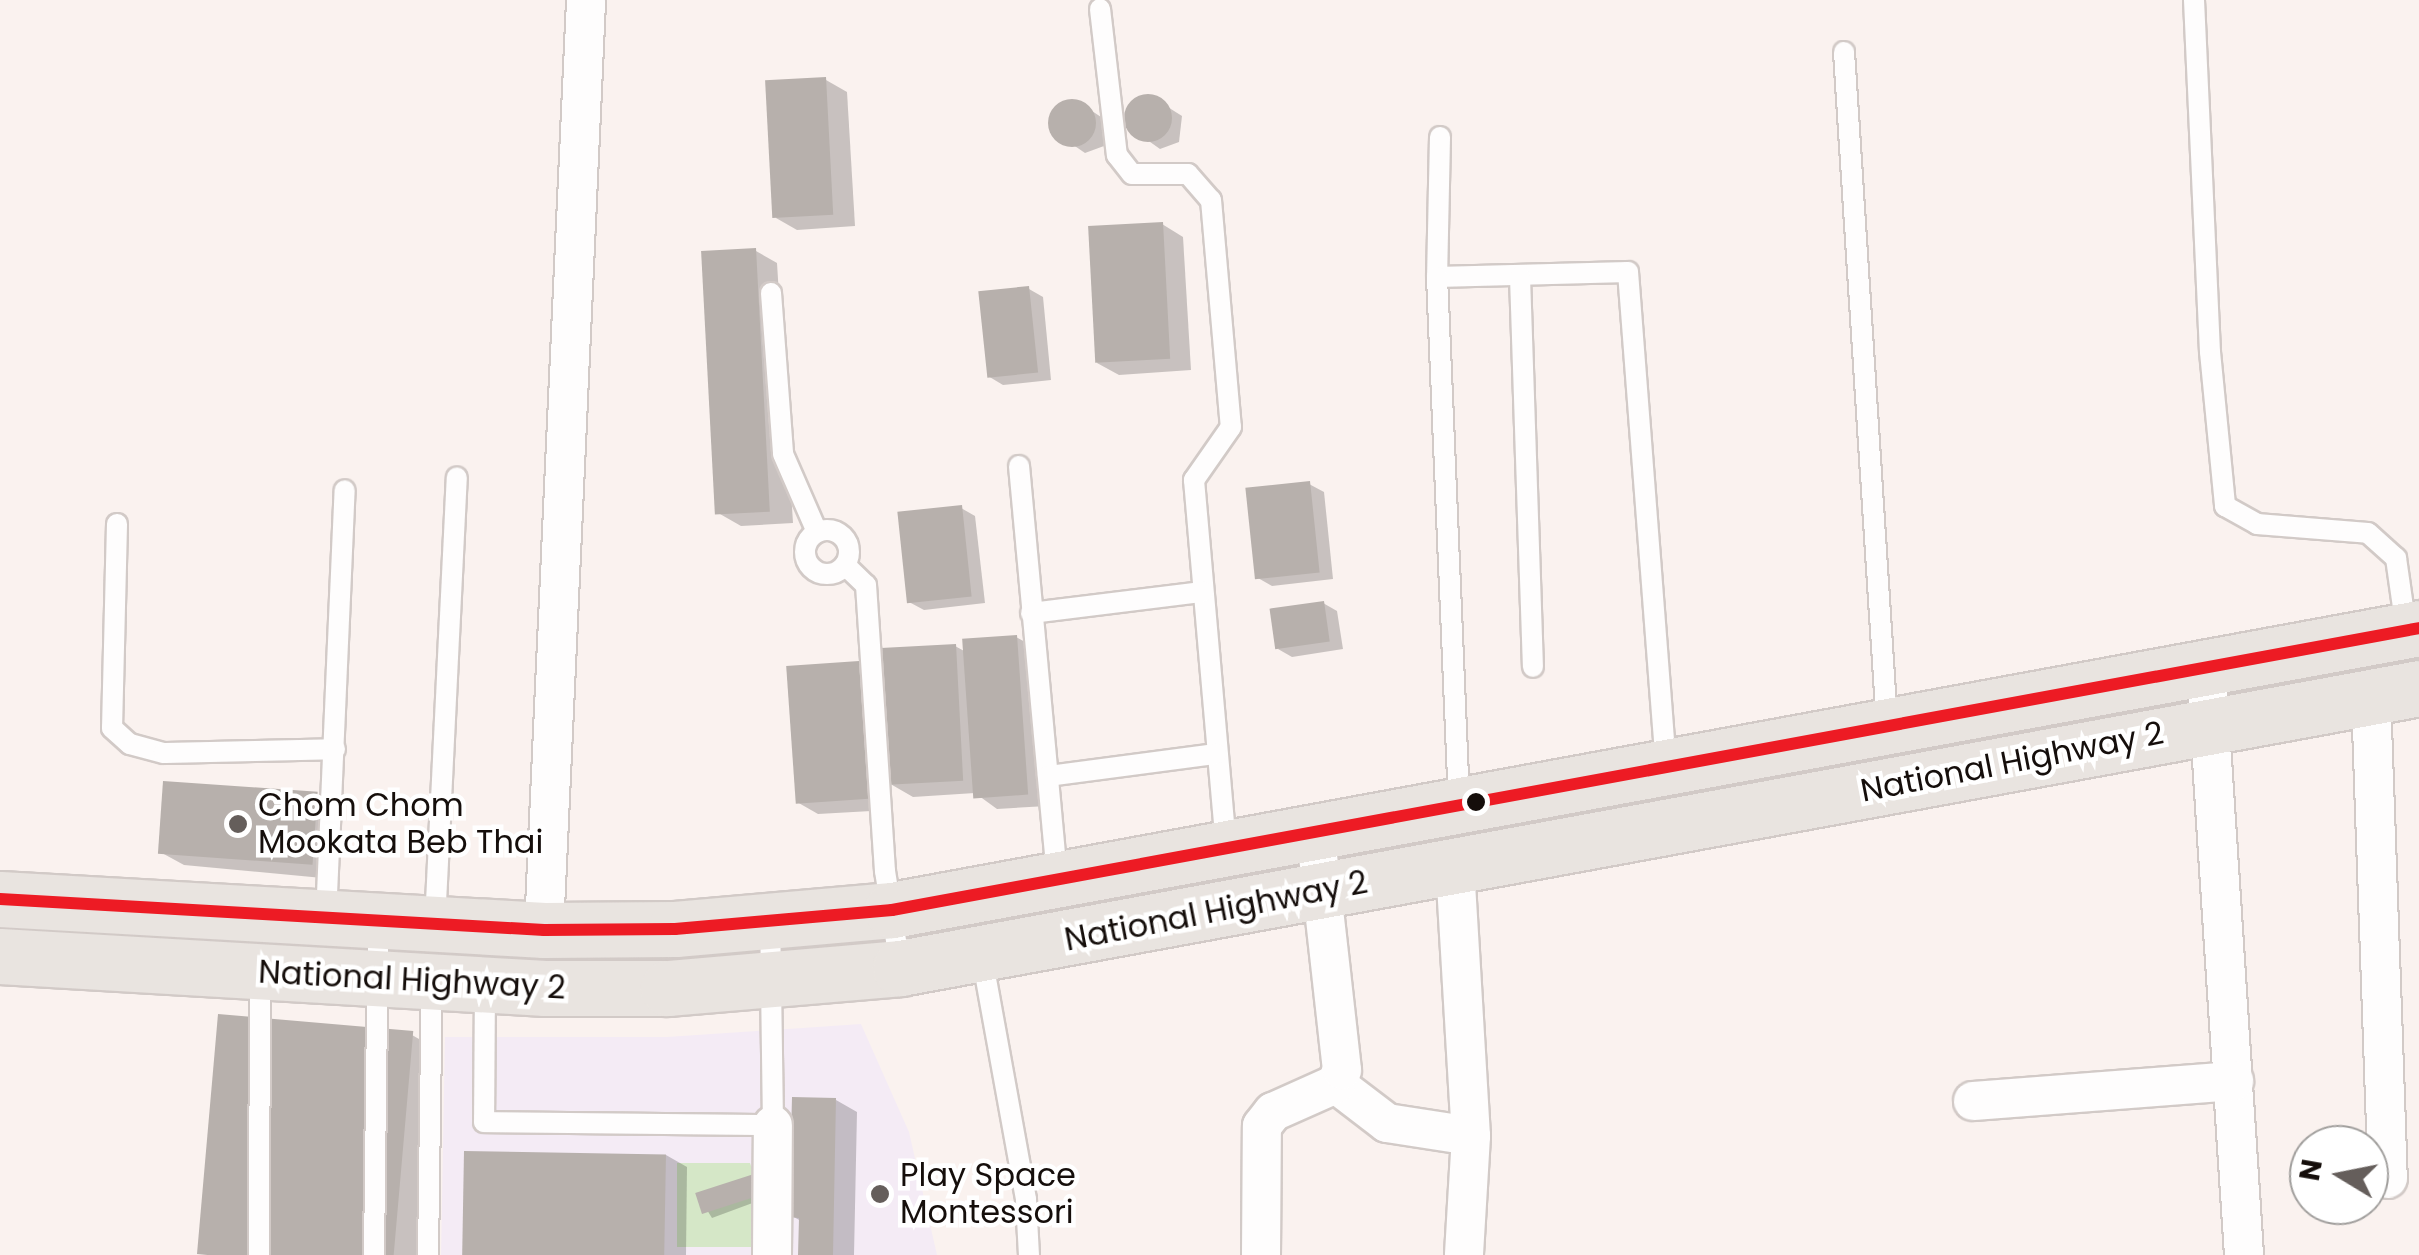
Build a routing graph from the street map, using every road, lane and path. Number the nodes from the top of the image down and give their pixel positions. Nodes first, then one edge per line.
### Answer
1 (586, 0) edge
2 (2194, 0) edge
3 (1100, 10) dead end
4 (1844, 52) dead end
5 (1440, 137) dead end
6 (1437, 277) junction
7 (1520, 277) junction
8 (771, 293) dead end
9 (1019, 466) dead end
10 (456, 478) dead end
11 (345, 490) dead end
12 (117, 524) dead end
13 (817, 532) junction
14 (845, 565) junction
15 (1203, 592) junction
16 (1032, 613) junction
17 (2413, 630) edge
18 (1533, 667) dead end
19 (2206, 667) junction
20 (2395, 693) edge
21 (2214, 724) junction
22 (1888, 727) junction
23 (335, 749) junction
24 (1216, 754) junction
25 (1666, 768) junction
26 (1048, 776) junction
27 (1460, 805) junction
28 (1315, 832) junction
29 (1226, 848) junction
30 (1455, 867) junction
31 (1057, 880) junction
32 (1324, 890) junction
33 (0, 898) edge
34 (892, 910) junction
35 (352, 921) junction
36 (770, 922) junction
37 (544, 930) junction
38 (261, 945) junction
39 (982, 955) junction
40 (0, 956) edge
41 (459, 956) junction
42 (900, 968) junction
43 (321, 977) junction
44 (775, 980) junction
45 (376, 981) junction
46 (2234, 1081) junction
47 (1336, 1084) junction
48 (1973, 1101) dead end
49 (772, 1125) junction
50 (2389, 1125) edge
51 (1471, 1136) junction
52 (259, 1255) edge
53 (374, 1255) edge
54 (428, 1255) edge
55 (772, 1255) edge
56 (1029, 1255) edge
57 (1261, 1255) edge
58 (1464, 1255) edge
59 (2244, 1255) edge

1 - 37 street
2 - 17 lane
3 - 15 lane
4 - 22 lane
5 - 6 lane
6 - 7 lane
6 - 27 lane
7 - 18 lane
7 - 25 lane
8 - 13 lane
9 - 16 lane
10 - 41 lane
11 - 23 lane
12 - 23 lane
13 - 14 lane
13 - 14 lane
14 - 34 lane
15 - 16 lane
15 - 24 lane
16 - 26 lane
17 - 19 main road, National Highway 2
19 - 21 street
19 - 22 main road, National Highway 2
20 - 21 main road, National Highway 2
20 - 50 street
21 - 30 main road, National Highway 2
21 - 46 street
22 - 25 main road, National Highway 2
23 - 35 lane
24 - 26 lane
24 - 29 lane
25 - 27 main road, National Highway 2
26 - 31 lane
27 - 28 main road, National Highway 2
28 - 29 main road, National Highway 2
28 - 32 street
29 - 31 main road, National Highway 2
30 - 32 main road, National Highway 2
30 - 51 street
31 - 34 main road, National Highway 2
32 - 39 main road, National Highway 2
32 - 47 street
33 - 38 main road, National Highway 2
34 - 36 main road, National Highway 2
34 - 42 lane
35 - 38 main road, National Highway 2
35 - 41 main road, National Highway 2
35 - 43 main road
35 - 45 lane
36 - 37 main road, National Highway 2
36 - 44 lane
37 - 41 main road, National Highway 2
38 - 40 main road, National Highway 2
38 - 43 main road, National Highway 2
38 - 52 lane
39 - 42 main road, National Highway 2
39 - 56 lane
41 - 44 main road, National Highway 2
41 - 45 main road, National Highway 2
41 - 49 lane
41 - 54 lane
42 - 44 main road, National Highway 2
43 - 45 main road, National Highway 2
44 - 49 lane
45 - 53 lane
46 - 48 street
46 - 59 street
47 - 51 street
47 - 57 street
49 - 55 street
51 - 58 street

